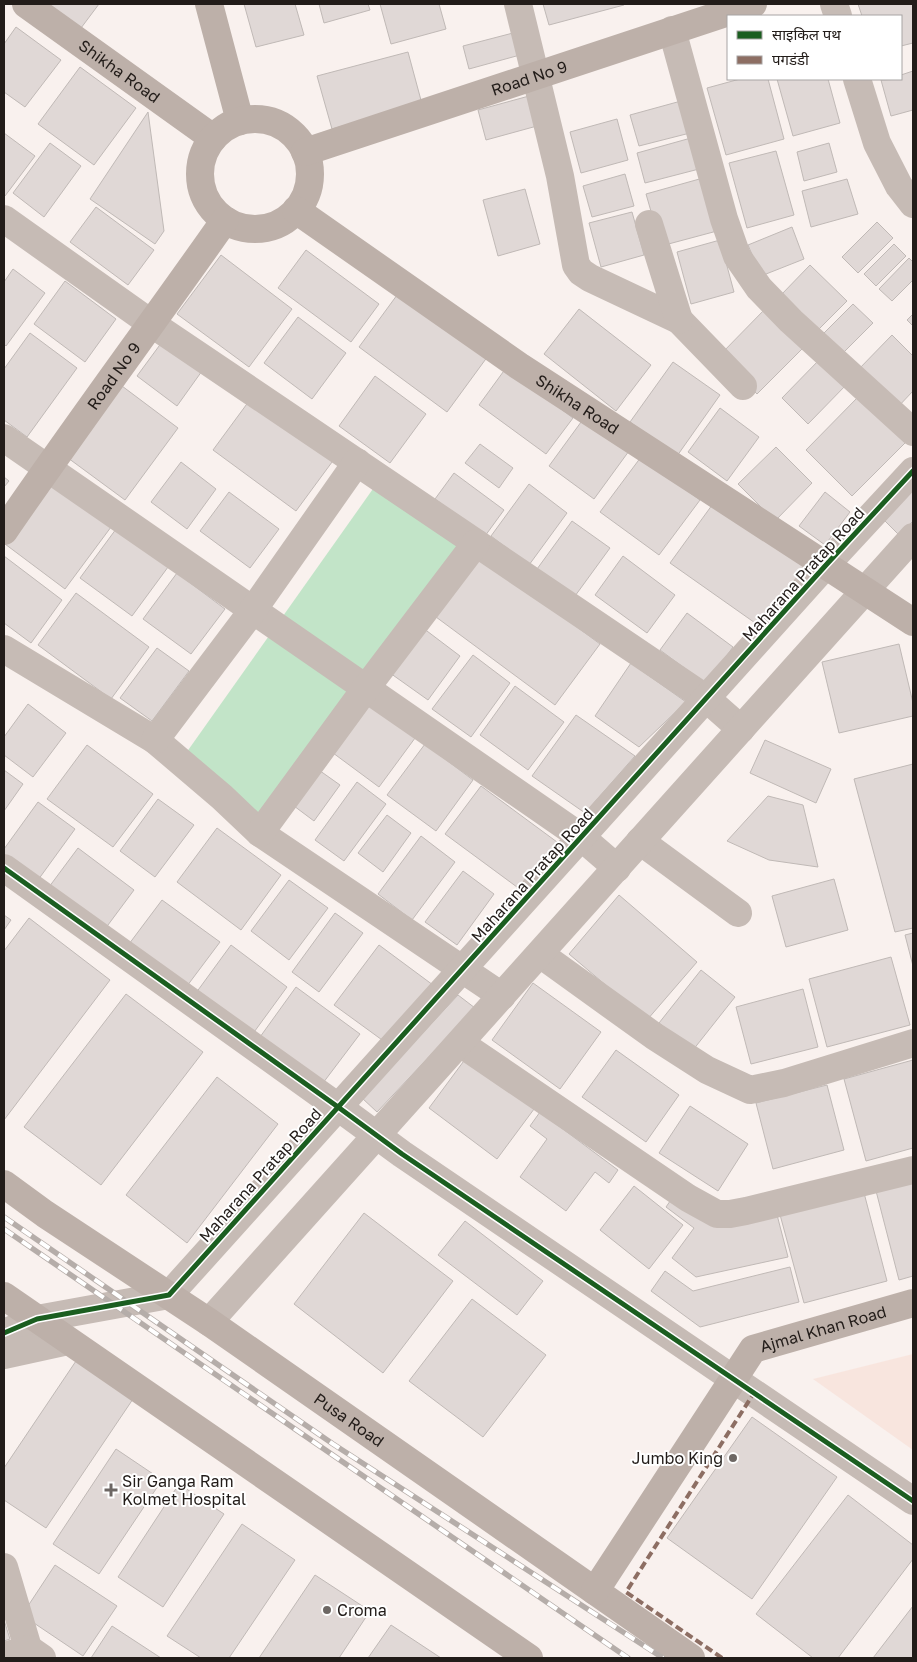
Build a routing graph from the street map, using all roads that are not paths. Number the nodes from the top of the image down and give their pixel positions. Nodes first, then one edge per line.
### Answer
1 (26, 4) edge
2 (209, 4) edge
3 (518, 4) edge
4 (753, 4) edge
5 (672, 30) junction
6 (537, 76) junction
7 (857, 80) edge
8 (240, 121) junction
9 (213, 138) junction
10 (305, 152) junction
11 (913, 204) edge
12 (296, 210) junction
13 (4, 219) edge
14 (225, 220) junction
15 (649, 224) dead end
16 (679, 320) junction
17 (152, 324) junction
18 (743, 386) dead end
19 (913, 432) edge
20 (4, 438) edge
21 (357, 462) junction
22 (47, 468) junction
23 (913, 471) edge
24 (4, 531) edge
25 (913, 537) edge
26 (476, 542) junction
27 (826, 565) junction
28 (865, 590) junction
29 (252, 610) junction
30 (913, 622) edge
31 (4, 649) edge
32 (366, 688) junction
33 (707, 699) junction
34 (741, 729) junction
35 (155, 740) junction
36 (260, 833) junction
37 (581, 837) junction
38 (640, 842) junction
39 (4, 868) edge
40 (617, 868) junction
41 (738, 914) dead end
42 (540, 954) junction
43 (463, 970) junction
44 (502, 996) junction
45 (460, 1043) junction
46 (913, 1043) edge
47 (338, 1107) junction
48 (377, 1135) junction
49 (913, 1170) edge
50 (4, 1184) edge
51 (169, 1295) junction
52 (4, 1296) edge
53 (913, 1304) edge
54 (37, 1319) junction
55 (209, 1322) junction
56 (4, 1333) edge
57 (68, 1341) junction
58 (4, 1356) edge
59 (734, 1378) junction
60 (913, 1501) edge
61 (4, 1567) edge
62 (595, 1592) junction
63 (26, 1655) edge
64 (529, 1658) edge
65 (691, 1658) edge

1 - 9 street, Shikha Road
2 - 8 street
3 - 6 street
4 - 5 street, Road No 9
5 - 6 street, Road No 9
5 - 19 street
6 - 10 street, Road No 9
6 - 16 street
7 - 11 street
8 - 9 street
8 - 10 street
9 - 14 street
10 - 12 street
12 - 14 street
12 - 27 street, Shikha Road
13 - 17 street
14 - 17 street, Road No 9
15 - 16 street
16 - 18 street
17 - 21 street
17 - 22 street, Road No 9
20 - 22 street
21 - 26 street
21 - 29 street
22 - 24 street, Road No 9
22 - 29 street
23 - 27 street, Maharana Pratap Road
25 - 28 street
26 - 32 street
26 - 33 street
27 - 28 street, Shikha Road
27 - 33 street, Maharana Pratap Road
28 - 30 street, Shikha Road
28 - 34 street
29 - 32 street
29 - 35 street
31 - 35 street
32 - 36 street
32 - 37 street
33 - 34 street
33 - 37 street, Maharana Pratap Road
34 - 38 street
35 - 36 street
36 - 43 street
37 - 40 street
37 - 43 street, Maharana Pratap Road
38 - 40 street
38 - 41 street
39 - 47 street
40 - 42 street
42 - 44 street
42 - 46 street
43 - 44 street
43 - 47 street, Maharana Pratap Road
44 - 45 street
45 - 48 street
45 - 49 street
47 - 48 street
47 - 51 street, Maharana Pratap Road
48 - 55 street
48 - 59 street
50 - 51 street, Pusa Road
51 - 54 street
51 - 55 street, Pusa Road
52 - 54 street
53 - 59 street, Ajmal Khan Road
54 - 56 street
54 - 57 street
55 - 62 street, Pusa Road
57 - 58 street
57 - 64 street
59 - 60 street
59 - 62 street, Ajmal Khan Road
61 - 63 street
62 - 65 street, Pusa Road

